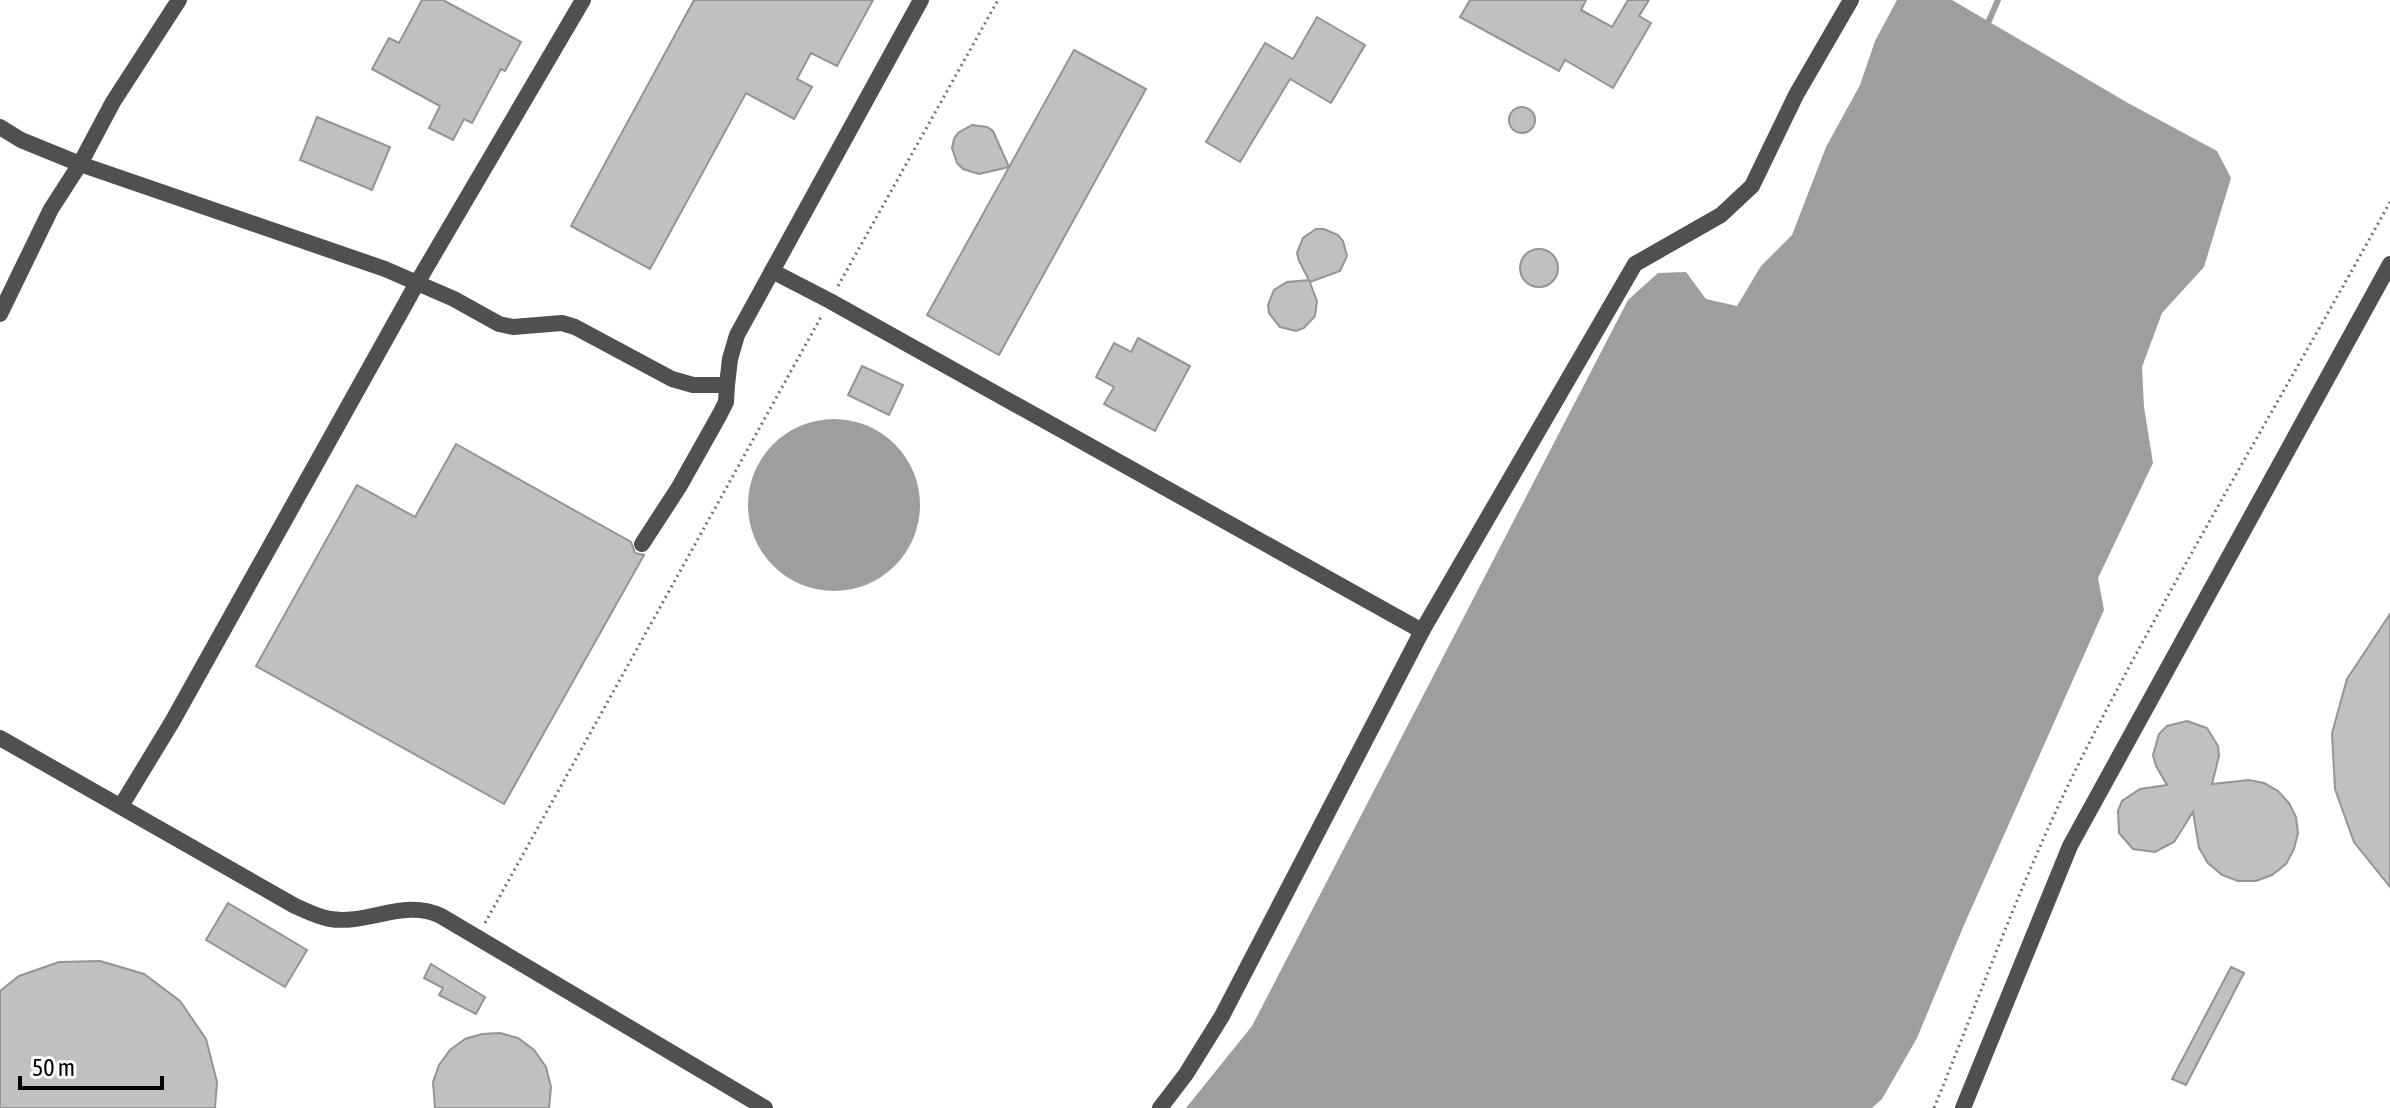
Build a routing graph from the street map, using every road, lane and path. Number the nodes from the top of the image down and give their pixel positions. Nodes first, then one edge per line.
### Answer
1 (179, 0) edge
2 (583, 0) edge
3 (921, 0) edge
4 (998, 0) edge
5 (1851, 0) edge
6 (0, 127) edge
7 (80, 164) junction
8 (2390, 202) edge
9 (2390, 264) edge
10 (772, 271) junction
11 (417, 283) junction
12 (830, 301) junction
13 (0, 314) edge
14 (727, 385) junction
15 (642, 544) dead end
16 (1422, 631) junction
17 (0, 738) edge
18 (121, 806) junction
19 (477, 937) junction
20 (765, 1108) edge
21 (1160, 1108) edge
22 (1934, 1108) edge
23 (1963, 1108) edge

1 - 7 street
2 - 11 street
3 - 10 street
4 - 12 path
5 - 16 street
6 - 7 street
7 - 11 street
7 - 13 street
8 - 22 path
9 - 23 street
10 - 12 street
10 - 14 street
11 - 14 street
11 - 18 street
12 - 16 street
12 - 19 path
14 - 15 street
16 - 21 street
17 - 18 street
18 - 19 street
19 - 20 street

